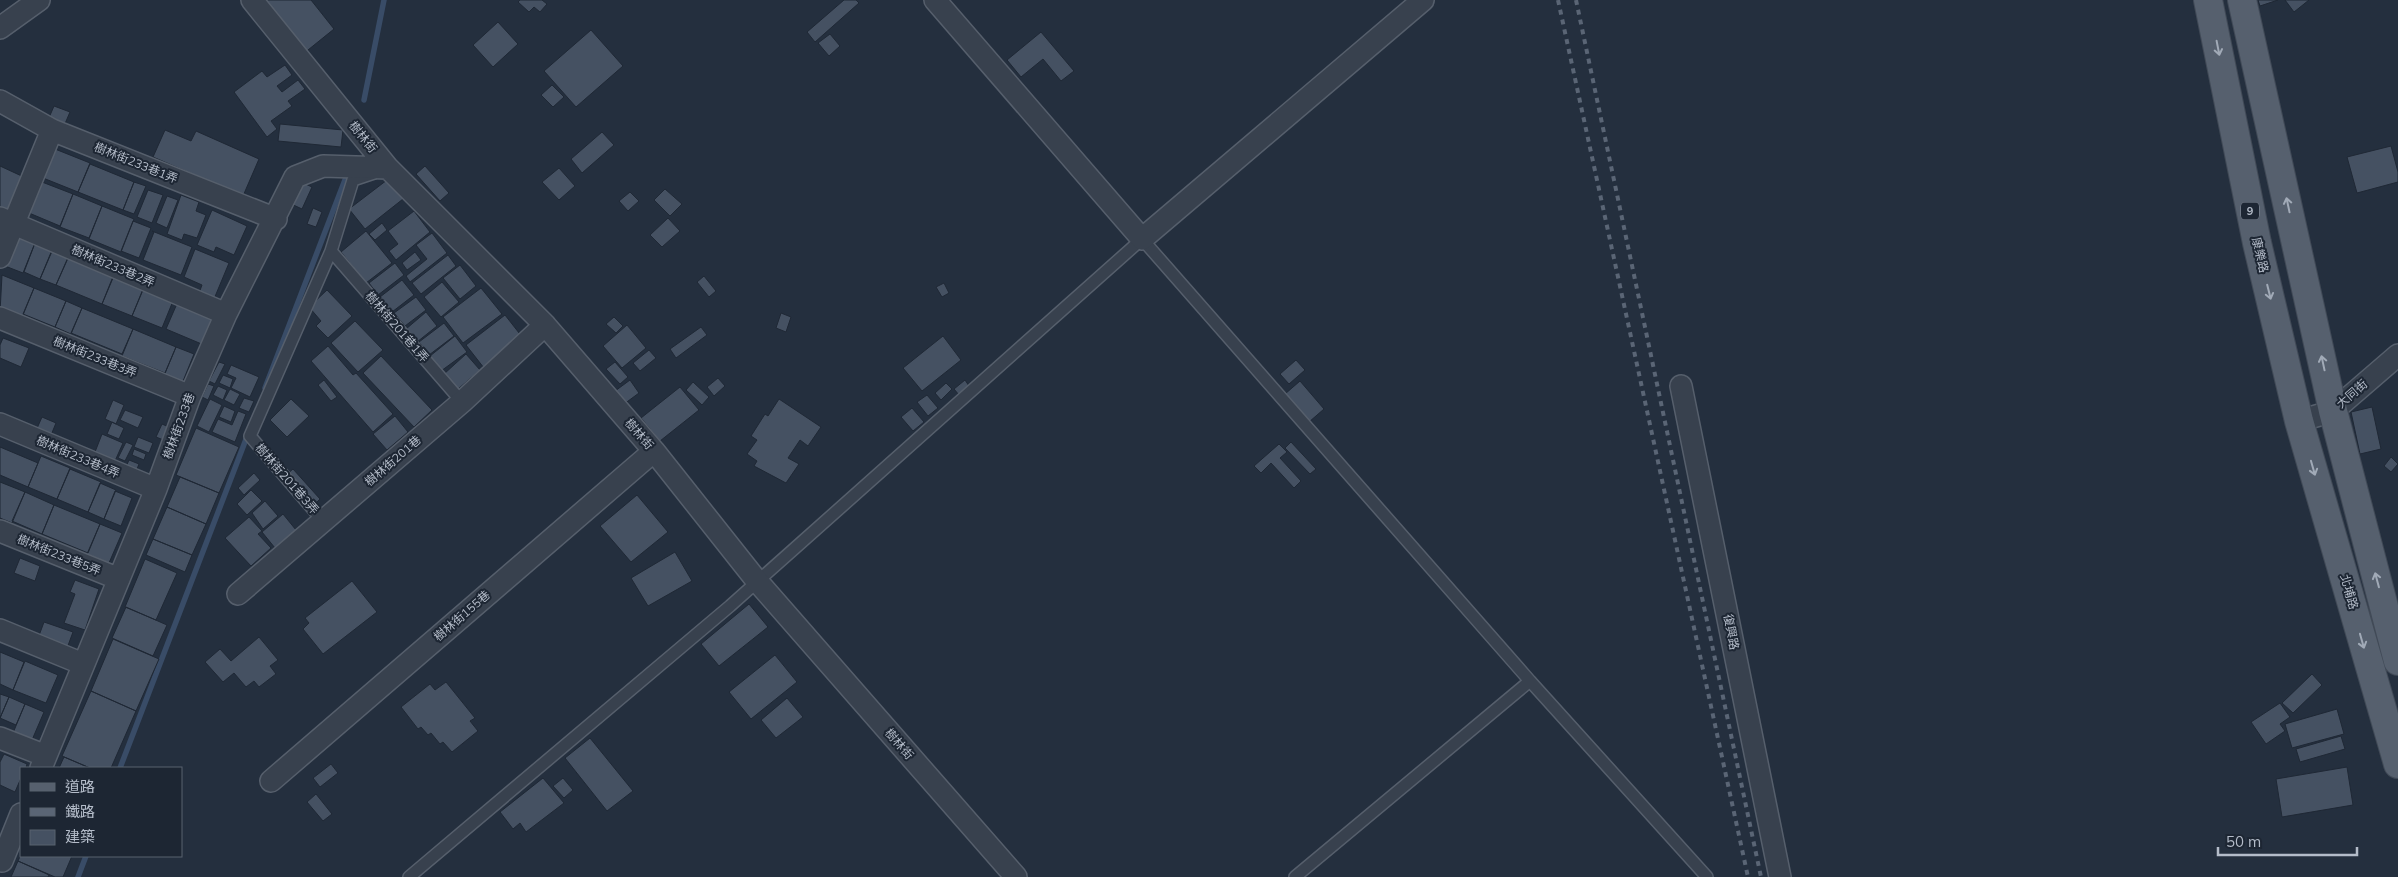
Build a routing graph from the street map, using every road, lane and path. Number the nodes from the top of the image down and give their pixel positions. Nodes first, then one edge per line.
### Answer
1 (39, 0) edge
2 (252, 0) edge
3 (935, 0) edge
4 (1424, 0) edge
5 (2208, 0) edge
6 (2242, 0) edge
7 (0, 28) edge
8 (0, 101) edge
9 (52, 130) junction
10 (388, 168) junction
11 (276, 219) junction
12 (7, 221) edge
13 (1142, 238) junction
14 (332, 252) junction
15 (0, 257) edge
16 (226, 314) junction
17 (0, 318) edge
18 (545, 325) junction
19 (2398, 355) edge
20 (1681, 386) dead end
21 (190, 396) junction
22 (462, 402) junction
23 (2333, 411) junction
24 (2299, 421) junction
25 (0, 424) edge
26 (654, 451) junction
27 (156, 489) junction
28 (323, 521) junction
29 (0, 531) edge
30 (119, 580) junction
31 (757, 581) junction
32 (238, 594) dead end
33 (0, 630) edge
34 (2398, 661) edge
35 (84, 664) junction
36 (1530, 681) junction
37 (0, 738) edge
38 (43, 762) edge
39 (2398, 764) edge
40 (271, 781) dead end
41 (20, 816) edge
42 (3, 851) edge
43 (409, 877) edge
44 (1016, 877) edge
45 (1295, 877) edge
46 (1707, 877) edge
47 (1780, 877) edge

1 - 7 street
2 - 10 street, 樹林街
3 - 13 street
4 - 13 street
5 -> 24 main road, 康樂路 / 9
23 -> 6 main road
8 - 9 street, 樹林街233巷1弄
9 - 11 street, 樹林街233巷1弄
9 - 12 street
10 - 11 street, 樹林街233巷
10 - 14 lane
10 - 18 street, 樹林街
11 - 16 street, 樹林街233巷
12 - 15 street
12 - 16 street, 樹林街233巷2弄
13 - 31 lane
13 - 36 lane
14 - 22 lane, 樹林街201巷1弄
14 - 28 lane, 樹林街201巷3弄
16 - 21 street, 樹林街233巷
17 - 21 street, 樹林街233巷3弄
18 - 22 street, 樹林街201巷
18 - 26 street, 樹林街
19 - 23 street, 大同街
20 - 47 street, 復興路
21 - 27 street, 樹林街233巷
22 - 28 street, 樹林街201巷
23 - 24 street, 大同街
34 -> 23 main road
24 -> 39 main road, 北埔路 / 9
25 - 27 street, 樹林街233巷4弄
26 - 31 street, 樹林街
26 - 40 street, 樹林街155巷
27 - 30 street, 樹林街233巷
28 - 32 street, 樹林街201巷
29 - 30 street, 樹林街233巷5弄
30 - 35 street, 樹林街233巷
31 - 43 lane
31 - 44 street, 樹林街
33 - 35 street
35 - 38 street, 樹林街233巷
36 - 45 lane
36 - 46 lane
37 - 38 street
41 - 42 street

